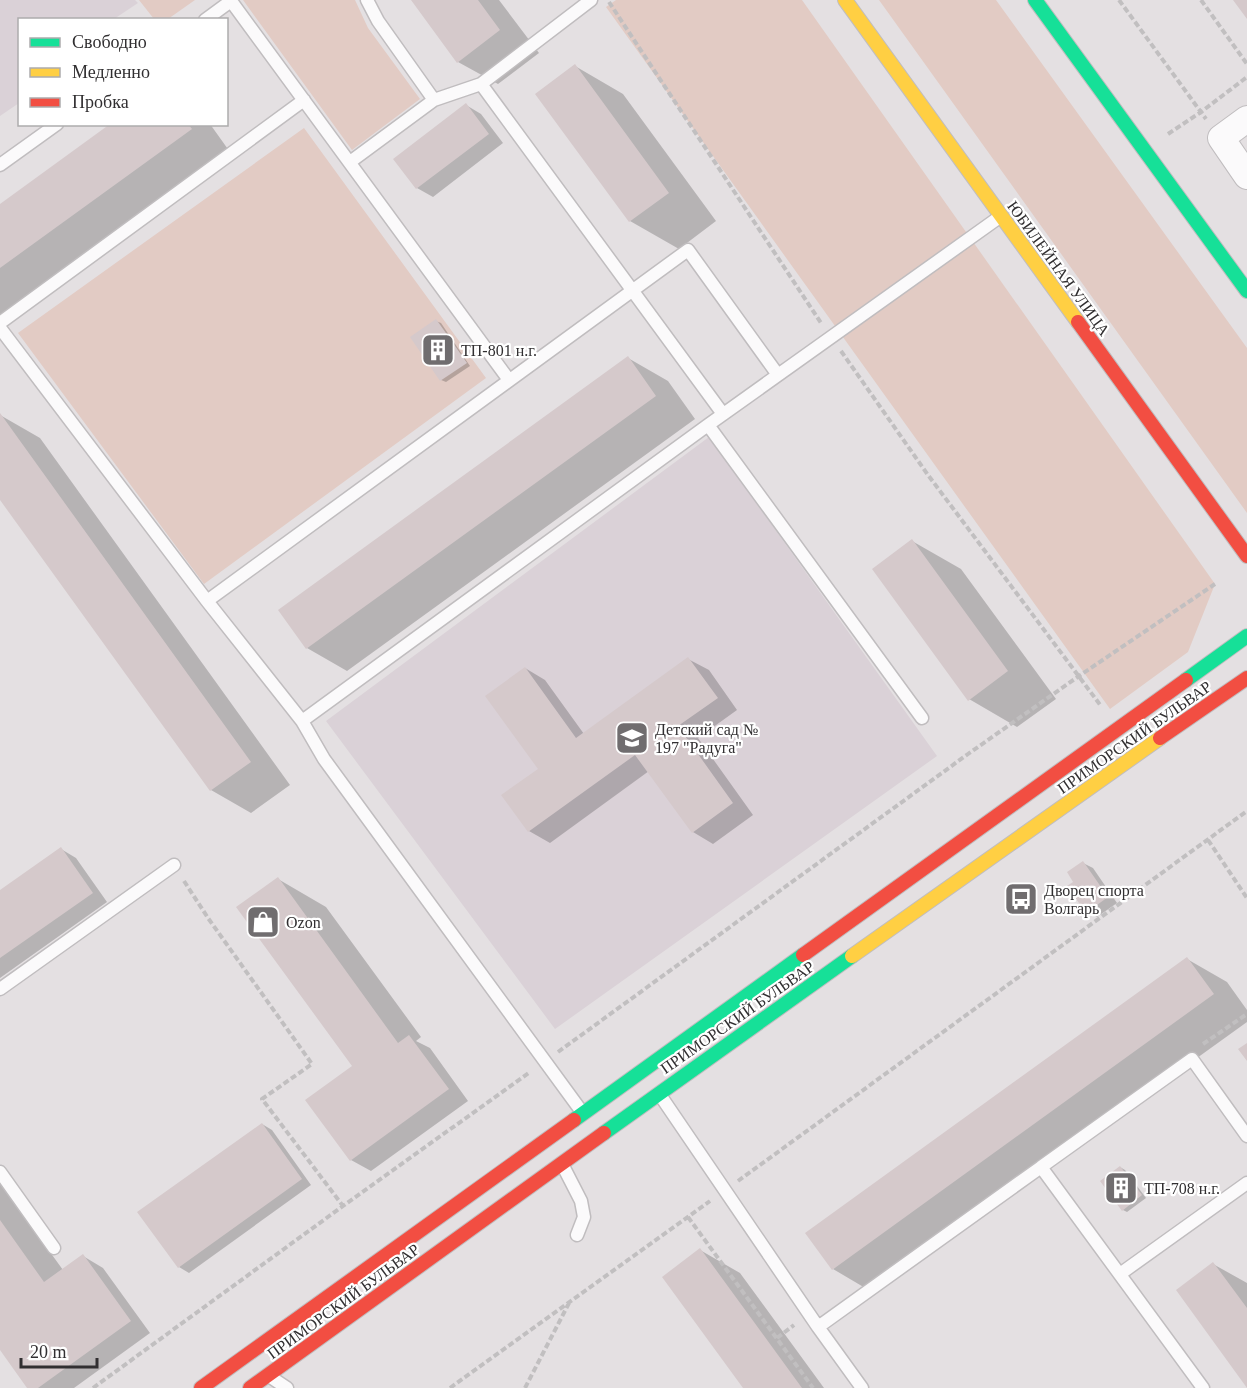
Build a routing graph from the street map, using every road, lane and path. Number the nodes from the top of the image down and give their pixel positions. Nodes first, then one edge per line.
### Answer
1 (367, 0) edge
2 (591, 0) edge
3 (608, 0) edge
4 (845, 0) edge
5 (857, 0) edge
6 (1035, 0) edge
7 (1119, 0) edge
8 (1201, 0) edge
9 (207, 18) edge
10 (863, 26) junction
11 (1247, 64) edge
12 (1247, 77) edge
13 (481, 84) junction
14 (304, 100) junction
15 (434, 100) junction
16 (1201, 112) junction
17 (1247, 119) edge
18 (54, 126) edge
19 (1168, 135) dead end
20 (1221, 138) junction
21 (350, 162) junction
22 (0, 165) edge
23 (1247, 176) edge
24 (1001, 216) junction
25 (632, 290) junction
26 (1247, 291) edge
27 (0, 325) edge
28 (831, 337) junction
29 (778, 375) junction
30 (509, 380) junction
31 (723, 414) junction
32 (708, 425) junction
33 (1247, 556) edge
34 (1215, 584) dead end
35 (207, 601) junction
36 (1247, 636) edge
37 (1080, 676) junction
38 (1247, 678) edge
39 (1102, 708) dead end
40 (922, 718) dead end
41 (302, 721) junction
42 (1247, 812) edge
43 (1208, 840) junction
44 (174, 865) joint
45 (1247, 898) edge
46 (0, 989) edge
47 (546, 1061) junction
48 (659, 1093) junction
49 (583, 1113) junction
50 (1247, 1136) edge
51 (562, 1164) junction
52 (1041, 1167) junction
53 (0, 1172) edge
54 (1247, 1183) edge
55 (725, 1191) junction
56 (343, 1206) junction
57 (688, 1217) junction
58 (576, 1235) dead end
59 (54, 1248) dead end
60 (1120, 1274) junction
61 (569, 1302) junction
62 (818, 1327) junction
63 (268, 1375) junction
64 (93, 1388) edge
65 (201, 1388) edge
66 (250, 1388) edge
67 (287, 1388) edge
68 (450, 1388) edge
69 (525, 1388) edge
70 (813, 1388) edge
71 (862, 1388) edge
72 (1203, 1388) edge

1 - 15 lane
2 - 13 lane
3 - 28 path
4 - 10 main road, ЮБИЛЕЙНАЯ УЛИЦА
5 - 10 main road
6 - 26 main road
7 - 16 path
8 - 11 path
9 - 14 lane
10 - 24 main road, ЮБИЛЕЙНАЯ УЛИЦА
12 - 16 path
13 - 15 lane
13 - 25 lane
14 - 21 lane
14 - 27 lane
15 - 21 lane
16 - 19 path
16 - 20 path
17 - 20 street
18 - 22 lane
20 - 23 street
21 - 30 lane
24 - 28 lane
24 - 33 main road, ЮБИЛЕЙНАЯ УЛИЦА
25 - 29 lane
25 - 30 lane
25 - 31 lane
27 - 35 lane
28 - 29 lane
28 - 37 path
29 - 31 lane
30 - 35 lane
31 - 32 lane
32 - 40 lane
32 - 41 lane
34 - 37 path
35 - 41 lane
36 - 49 main road
37 - 39 path
37 - 47 path
38 - 48 main road, ПРИМОРСКИЙ БУЛЬВАР
41 - 47 lane
42 - 43 path
43 - 45 path
43 - 55 path
44 - 46 lane
44 - 56 path
47 - 49 lane
47 - 56 path
48 - 51 main road, ПРИМОРСКИЙ БУЛЬВАР
48 - 55 lane
49 - 65 main road
50 - 52 lane
51 - 58 lane
51 - 63 main road, ПРИМОРСКИЙ БУЛЬВАР
52 - 60 lane
52 - 62 lane
53 - 59 lane
54 - 60 lane
55 - 57 path
55 - 62 lane
56 - 64 path
57 - 61 path
57 - 70 path
60 - 72 lane
61 - 68 path
61 - 69 path
62 - 71 lane
63 - 66 main road, ПРИМОРСКИЙ БУЛЬВАР
63 - 67 lane

